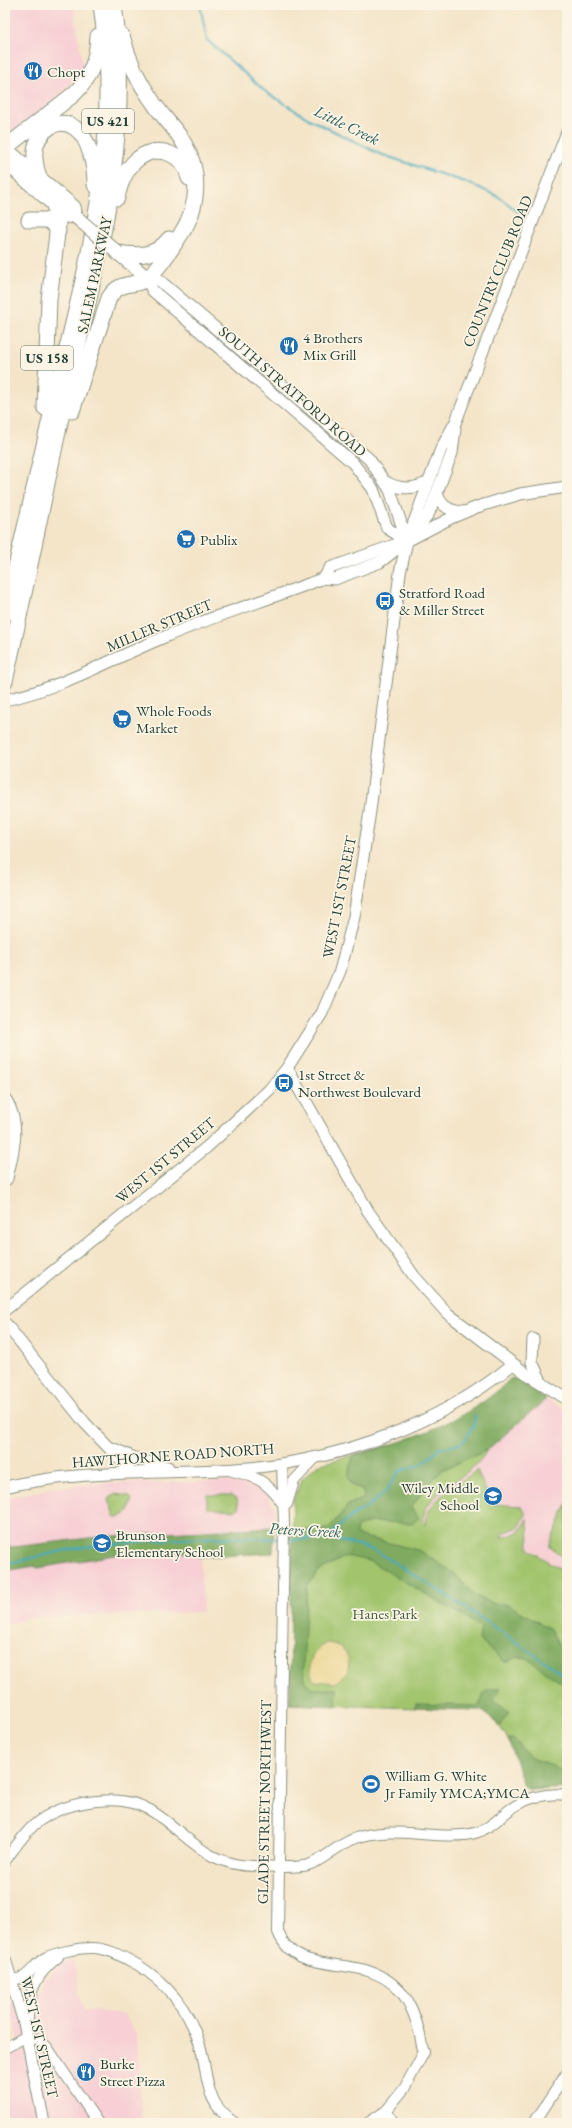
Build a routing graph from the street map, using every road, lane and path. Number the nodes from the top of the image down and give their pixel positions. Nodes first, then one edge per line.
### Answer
1 (96, 5) edge
2 (101, 5) edge
3 (114, 5) edge
4 (118, 5) edge
5 (567, 132) edge
6 (5, 148) edge
7 (5, 162) edge
8 (39, 177) junction
9 (54, 205) junction
10 (76, 217) junction
11 (29, 220) dead end
12 (106, 226) junction
13 (58, 231) junction
14 (92, 237) junction
15 (118, 253) junction
16 (147, 278) junction
17 (214, 327) junction
18 (207, 337) junction
19 (280, 383) junction
20 (272, 392) junction
21 (456, 421) junction
22 (429, 481) junction
23 (41, 482) junction
24 (386, 482) junction
25 (567, 487) edge
26 (437, 493) junction
27 (464, 512) junction
28 (407, 541) junction
29 (5, 614) edge
30 (5, 681) edge
31 (5, 700) edge
32 (287, 1068) junction
33 (5, 1102) edge
34 (5, 1178) edge
35 (5, 1310) edge
36 (5, 1323) edge
37 (533, 1339) dead end
38 (513, 1364) junction
39 (543, 1384) junction
40 (567, 1398) edge
41 (105, 1445) junction
42 (316, 1457) junction
43 (282, 1463) junction
44 (222, 1469) junction
45 (180, 1471) junction
46 (132, 1472) junction
47 (5, 1487) edge
48 (283, 1504) junction
49 (284, 1524) junction
50 (567, 1795) edge
51 (5, 1861) edge
52 (277, 1866) junction
53 (62, 1953) junction
54 (5, 1959) edge
55 (11, 1980) junction
56 (27, 2036) junction
57 (5, 2048) edge
58 (567, 2073) edge
59 (386, 2111) junction
60 (44, 2123) edge
61 (98, 2123) edge
62 (235, 2123) edge
63 (368, 2123) edge
64 (394, 2123) edge
65 (534, 2123) edge

1 - 6 highway
2 - 14 highway, SALEM PARKWAY / US 421
3 - 12 highway, SALEM PARKWAY / US 421
4 - 16 highway
5 - 21 main road, COUNTRY CLUB ROAD
6 - 8 main road, SOUTH STRATFORD ROAD
7 - 9 main road, SOUTH STRATFORD ROAD
8 - 10 main road, SOUTH STRATFORD ROAD
8 - 14 highway
9 - 10 main road, SOUTH STRATFORD ROAD
9 - 13 highway, US 158
10 - 15 main road, SOUTH STRATFORD ROAD, bridge
11 - 13 highway
12 - 15 highway
12 - 23 highway, SALEM PARKWAY / US 421
13 - 23 highway, US 158
14 - 23 highway, SALEM PARKWAY / US 421
15 - 16 main road, SOUTH STRATFORD ROAD
16 - 17 main road, SOUTH STRATFORD ROAD
16 - 18 main road, SOUTH STRATFORD ROAD
16 - 23 highway
17 - 18 main road
17 - 19 main road, SOUTH STRATFORD ROAD
18 - 20 main road, SOUTH STRATFORD ROAD
19 - 20 main road
19 - 24 main road, SOUTH STRATFORD ROAD
20 - 28 main road, SOUTH STRATFORD ROAD
21 - 22 main road, COUNTRY CLUB ROAD
21 - 26 main road, COUNTRY CLUB ROAD
22 - 24 main road
22 - 28 main road, COUNTRY CLUB ROAD
23 - 29 highway, SALEM PARKWAY / US 421
23 - 30 highway, SALEM PARKWAY / US 421
24 - 28 main road, SOUTH STRATFORD ROAD
25 - 27 main road
26 - 27 main road
26 - 28 main road, COUNTRY CLUB ROAD
27 - 28 main road
28 - 31 main road, MILLER STREET
28 - 32 main road, WEST 1ST STREET
32 - 35 main road, WEST 1ST STREET
32 - 38 main road
33 - 34 highway
36 - 41 main road
37 - 39 main road
38 - 39 main road
38 - 42 main road, HAWTHORNE ROAD NORTH
39 - 40 main road
41 - 45 main road
41 - 46 main road
42 - 43 main road, HAWTHORNE ROAD NORTH
42 - 49 street
43 - 44 main road, HAWTHORNE ROAD NORTH
43 - 48 street, GLADE STREET NORTHWEST
44 - 45 main road, HAWTHORNE ROAD NORTH
44 - 48 street
45 - 46 main road, HAWTHORNE ROAD NORTH
46 - 47 main road, HAWTHORNE ROAD NORTH
48 - 49 street, GLADE STREET NORTHWEST
49 - 52 street, GLADE STREET NORTHWEST
50 - 52 street
51 - 52 street
52 - 59 street, GLADE STREET NORTHWEST
53 - 55 street
53 - 56 street
53 - 62 street
54 - 55 main road, WEST 1ST STREET
55 - 56 main road, WEST 1ST STREET
56 - 57 street
56 - 60 main road, WEST 1ST STREET
56 - 61 street
58 - 65 street
59 - 63 street
59 - 64 street

